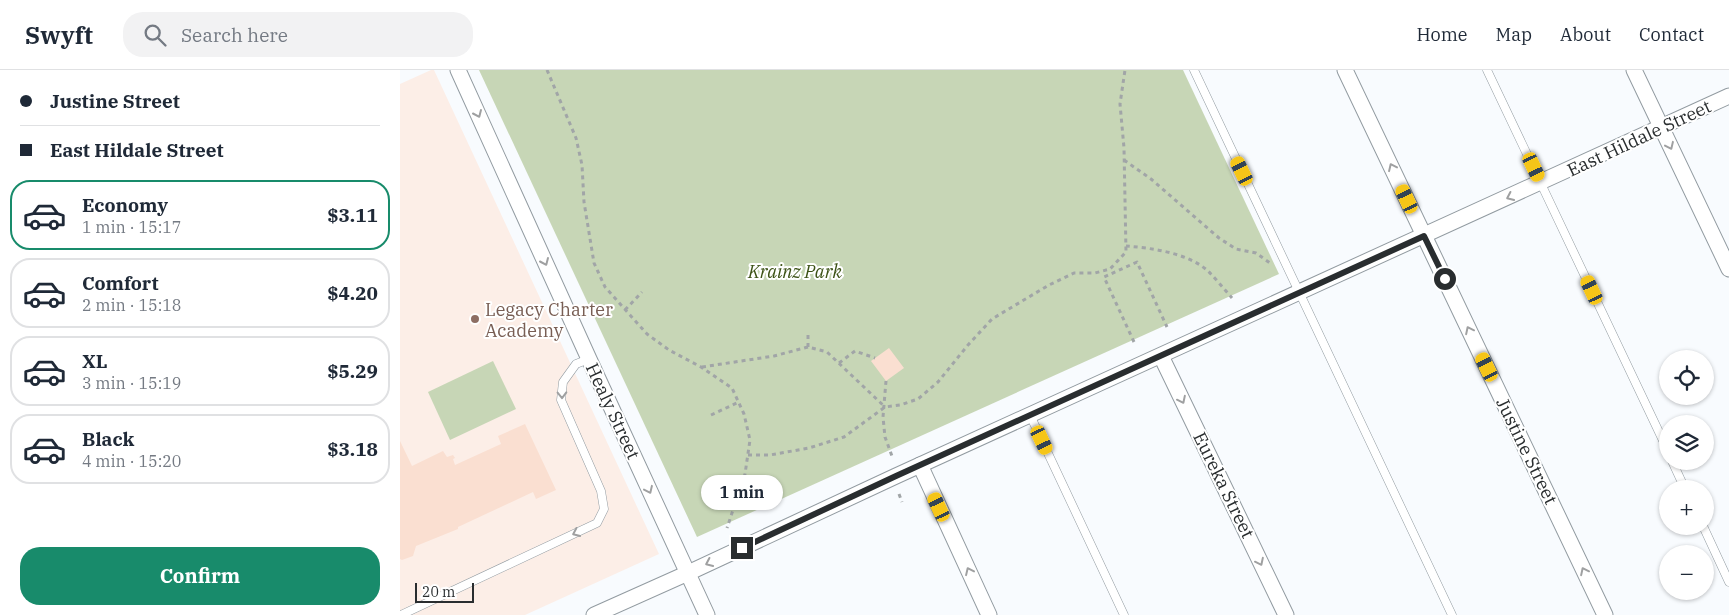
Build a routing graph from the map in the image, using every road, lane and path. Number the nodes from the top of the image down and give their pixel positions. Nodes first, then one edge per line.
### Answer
1 (458, 70) edge
2 (547, 70) edge
3 (1125, 70) edge
4 (1194, 70) edge
5 (1346, 70) edge
6 (1487, 70) edge
7 (1634, 70) edge
8 (1729, 96) edge
9 (1662, 127) junction
10 (1124, 160) junction
11 (1541, 183) junction
12 (1424, 236) junction
13 (1126, 246) junction
14 (1272, 264) dead end
15 (1729, 268) edge
16 (1110, 270) junction
17 (1112, 274) junction
18 (642, 292) dead end
19 (1300, 293) junction
20 (1232, 298) dead end
21 (625, 310) junction
22 (1167, 327) dead end
23 (808, 334) dead end
24 (1134, 342) dead end
25 (808, 347) junction
26 (1161, 356) junction
27 (875, 358) dead end
28 (588, 359) junction
29 (839, 363) junction
30 (701, 367) junction
31 (886, 381) dead end
32 (738, 402) junction
33 (885, 406) junction
34 (711, 415) dead end
35 (1030, 415) junction
36 (1659, 432) edge
37 (748, 455) junction
38 (894, 461) dead end
39 (920, 465) junction
40 (898, 492) dead end
41 (902, 502) dead end
42 (727, 528) dead end
43 (1707, 535) edge
44 (688, 573) junction
45 (1729, 582) edge
46 (401, 615) edge
47 (594, 615) edge
48 (707, 615) edge
49 (989, 615) edge
50 (1124, 615) edge
51 (1286, 615) edge
52 (1452, 615) edge
53 (1605, 615) edge

1 -> 28 street, Healy Street
2 - 21 path
3 - 10 path
4 - 19 lane
12 -> 5 street, Justine Street
6 - 11 lane
7 - 9 street
8 - 9 street, East Hildale Street
9 - 11 street, East Hildale Street
9 -> 15 street
10 - 13 path
10 - 14 path
11 -> 12 street, East Hildale Street
11 - 36 lane
12 - 19 street, East Hildale Street
53 -> 12 street, Justine Street
13 - 16 path
13 - 20 path
16 - 17 path
16 - 33 path
17 - 22 path
17 - 24 path
18 - 21 path
19 - 26 street, East Hildale Street
19 - 52 lane
21 - 30 path
23 - 25 path
25 - 29 path
25 - 30 path
26 - 35 street, East Hildale Street
26 -> 51 street, Eureka Street
27 - 29 path
28 -> 44 street, Healy Street
28 -> 46 lane
29 - 33 path
30 - 32 path
31 - 33 path
32 - 34 path
32 - 37 path
33 - 37 path
33 - 38 path
35 - 39 street, East Hildale Street
35 - 50 lane
37 - 42 path
39 -> 44 street, East Hildale Street
49 -> 39 street
40 - 41 path
43 - 45 lane
44 - 47 street, East Hildale Street
44 - 48 street, Healy Street

